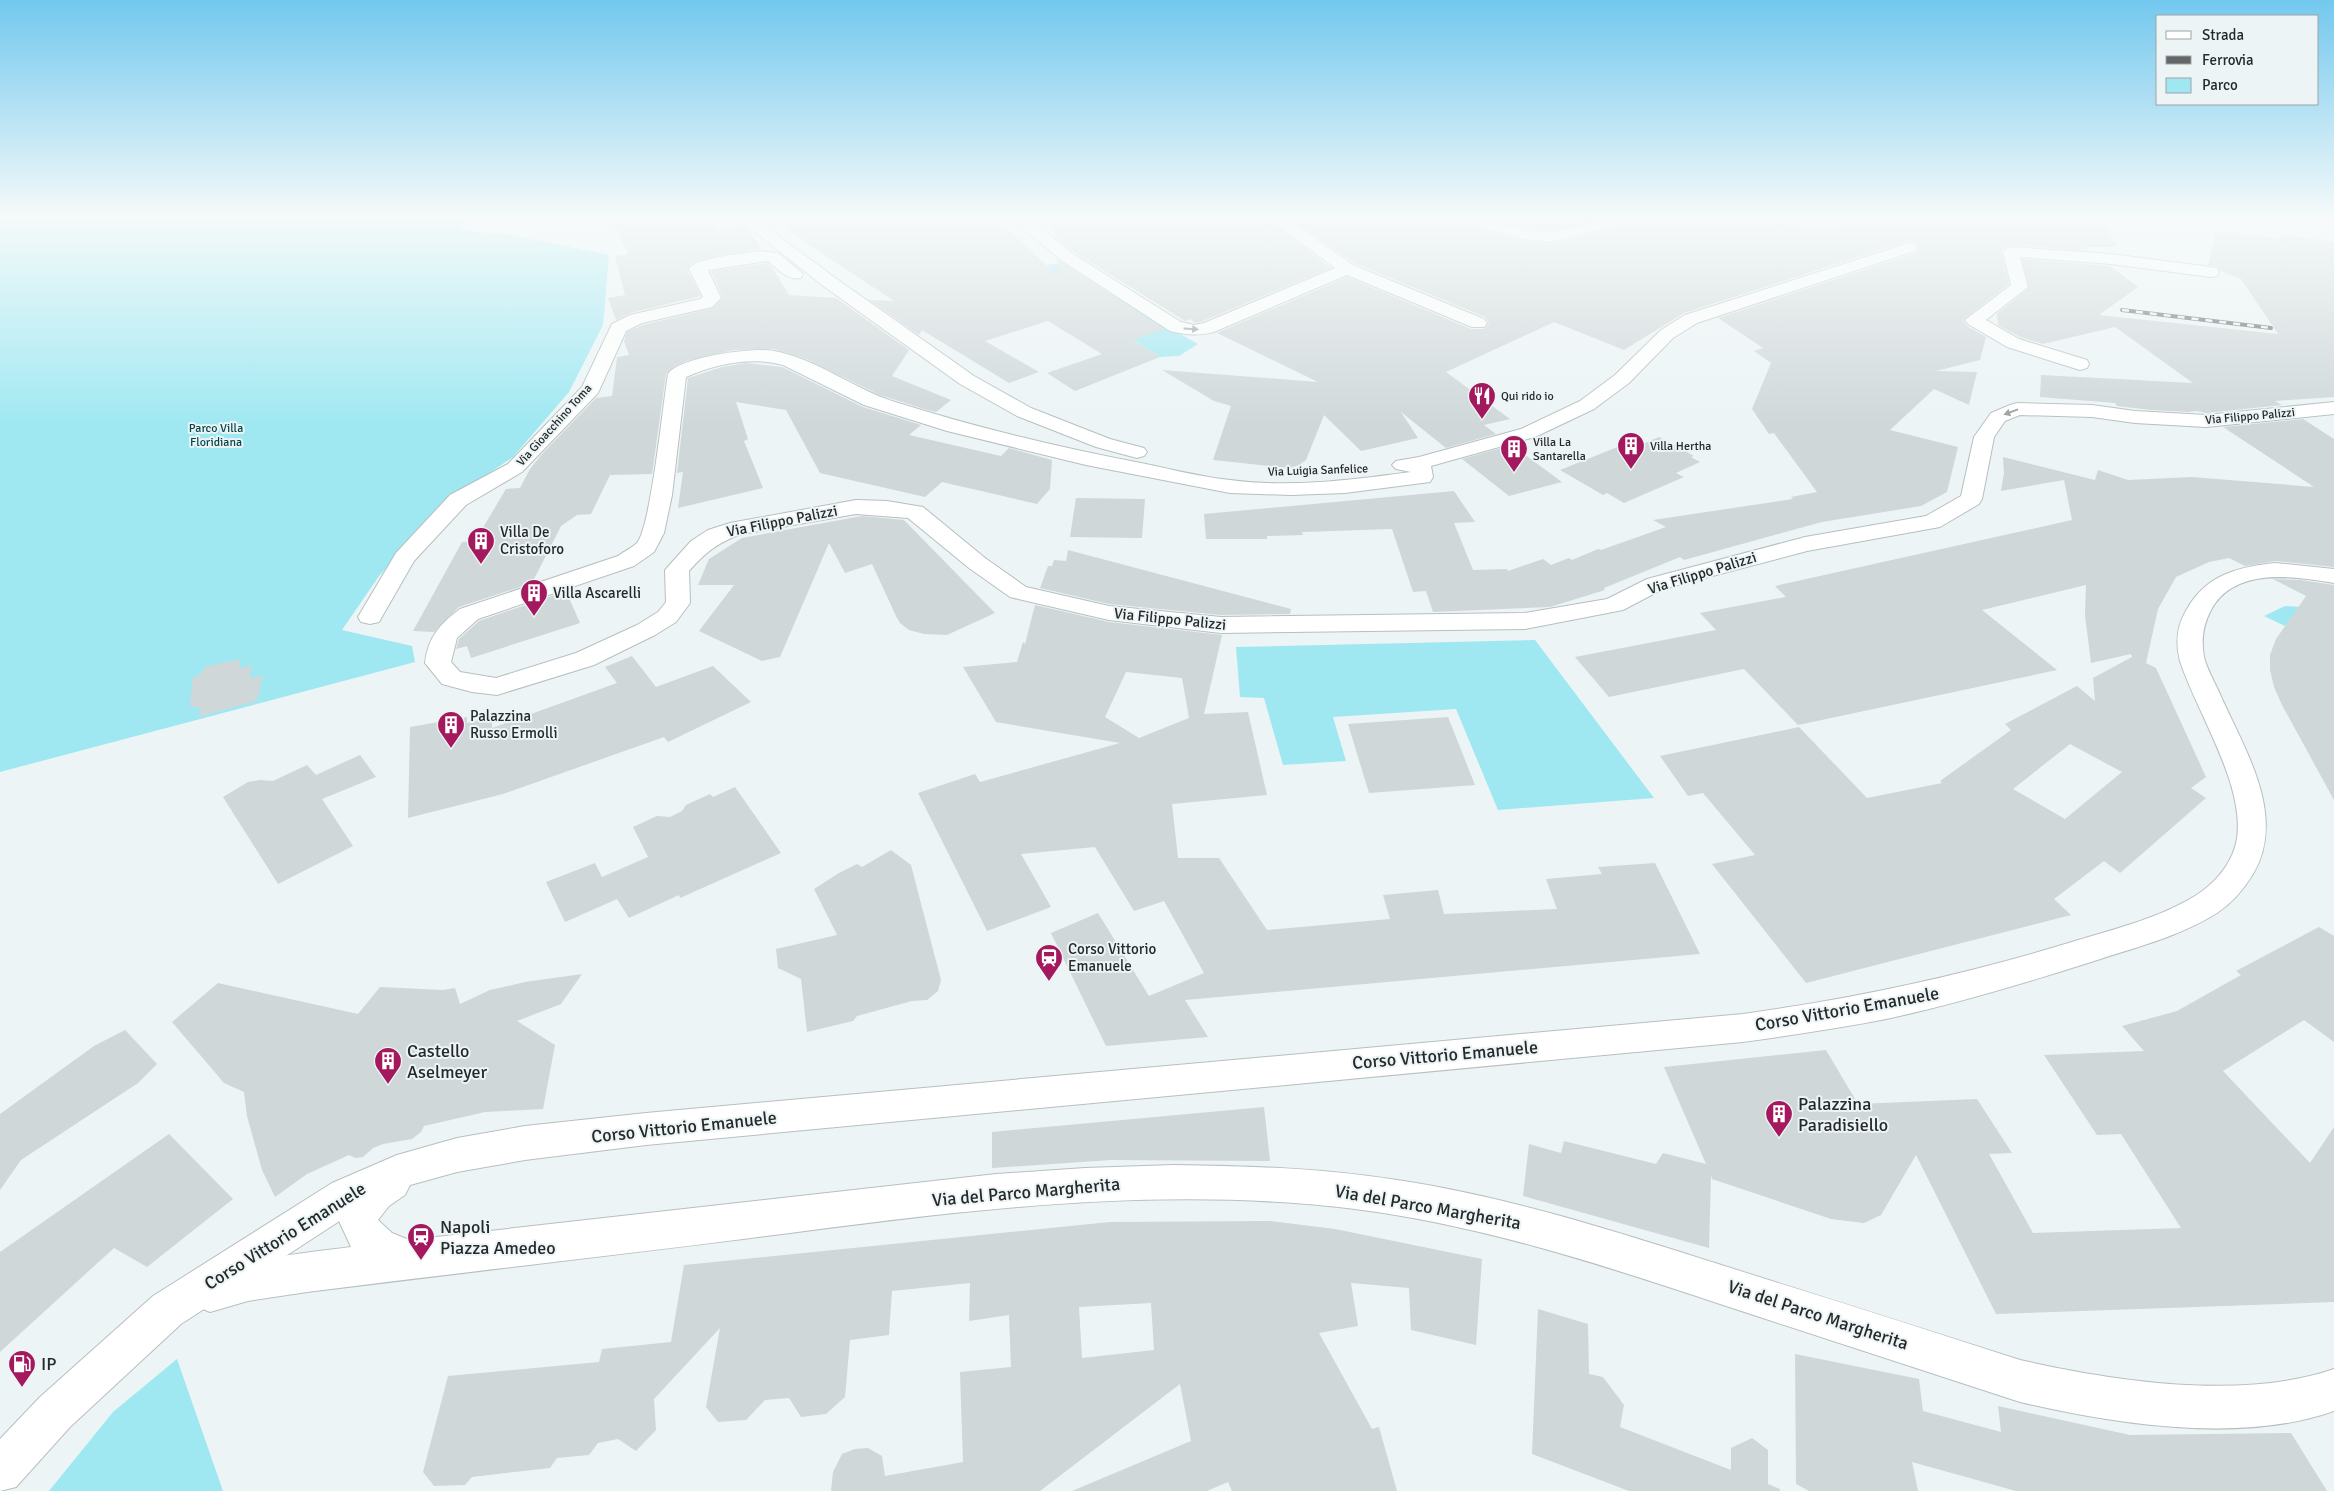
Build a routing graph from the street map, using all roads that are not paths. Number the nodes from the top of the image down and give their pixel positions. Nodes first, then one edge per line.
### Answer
1 (707, 288) edge
2 (837, 288) edge
3 (1113, 288) edge
4 (1305, 288) edge
5 (1390, 288) edge
6 (1785, 288) edge
7 (2019, 288) edge
8 (1478, 323) dead end
9 (2080, 364) dead end
10 (2334, 408) edge
11 (1420, 463) junction
12 (2334, 576) edge
13 (370, 618) dead end
14 (436, 1159) junction
15 (409, 1259) junction
16 (167, 1310) junction
17 (2334, 1390) edge
18 (0, 1470) edge

1 - 13 street, Via Gioacchino Toma
2 - 11 street, Via Luigia Sanfelice
3 -> 4 street
5 - 8 street
6 - 11 street, Via Luigia Sanfelice
7 - 9 street
10 - 11 street, Via Filippo Palizzi
12 - 14 street, Corso Vittorio Emanuele
14 - 15 street
14 - 16 street, Corso Vittorio Emanuele
15 - 16 street, Via del Parco Margherita
15 - 17 street, Via del Parco Margherita
16 - 18 street, Corso Vittorio Emanuele

